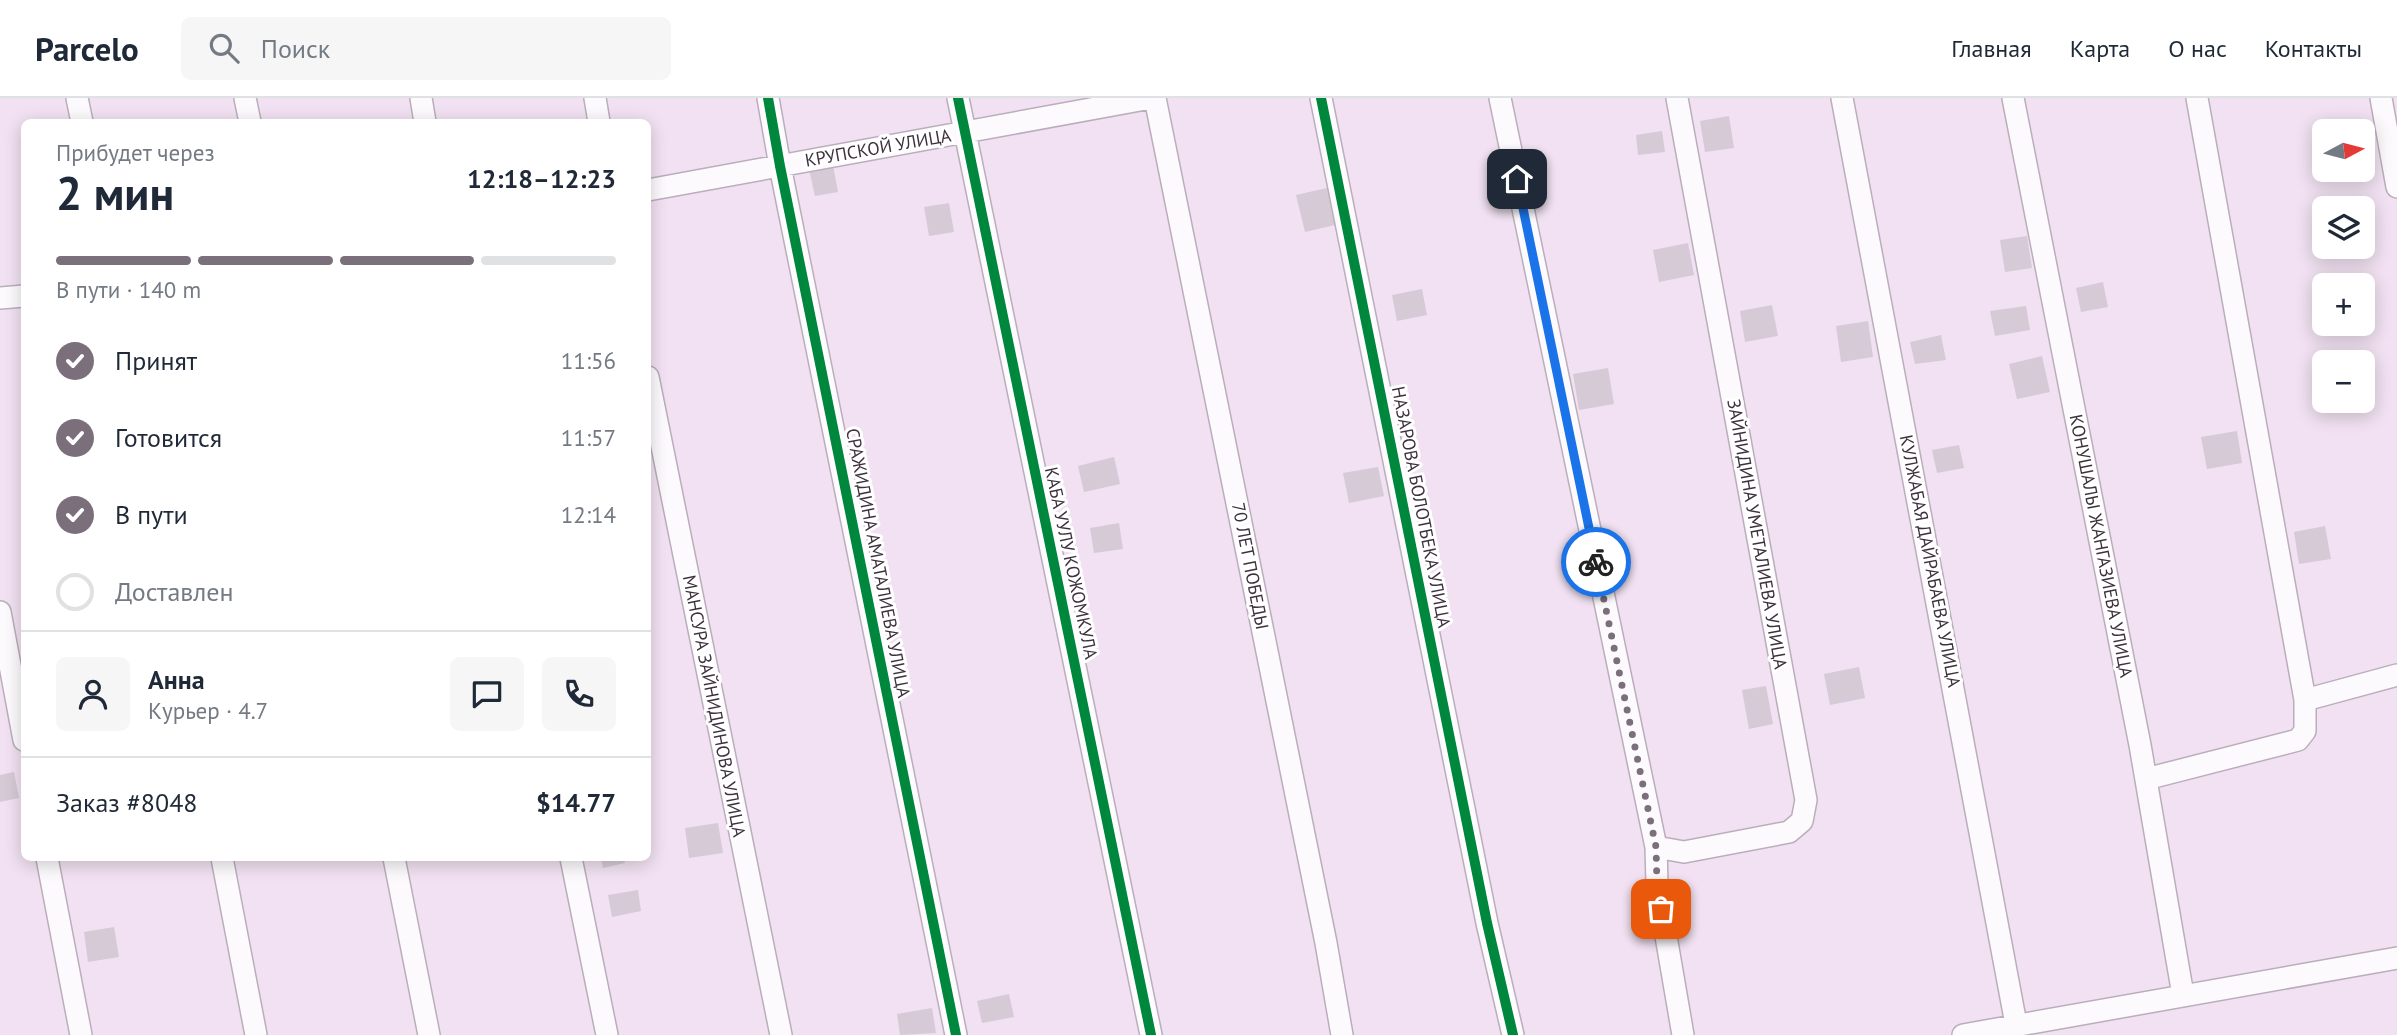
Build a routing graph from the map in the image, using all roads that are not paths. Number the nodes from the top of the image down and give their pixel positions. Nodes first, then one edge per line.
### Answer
1 (77, 98) edge
2 (245, 98) edge
3 (421, 98) edge
4 (595, 98) edge
5 (768, 98) edge
6 (958, 98) edge
7 (1153, 98) edge
8 (1321, 98) edge
9 (1500, 98) edge
10 (1676, 98) edge
11 (1842, 98) edge
12 (2013, 98) edge
13 (2197, 98) edge
14 (2381, 98) edge
15 (81, 119) edge
16 (249, 119) edge
17 (424, 119) edge
18 (598, 119) edge
19 (965, 132) junction
20 (780, 166) junction
21 (2397, 187) edge
22 (651, 189) edge
23 (21, 296) edge
24 (0, 298) edge
25 (651, 392) edge
26 (0, 612) edge
27 (2397, 675) edge
28 (2305, 700) junction
29 (21, 724) edge
30 (2146, 779) junction
31 (1656, 847) junction
32 (48, 861) edge
33 (223, 861) edge
34 (395, 861) edge
35 (572, 861) edge
36 (2397, 958) edge
37 (2183, 995) junction
38 (2016, 1024) junction
39 (81, 1035) edge
40 (256, 1035) edge
41 (429, 1035) edge
42 (607, 1035) edge
43 (781, 1035) edge
44 (956, 1035) edge
45 (1151, 1035) edge
46 (1342, 1035) edge
47 (1513, 1035) edge
48 (1683, 1035) edge
49 (1963, 1035) edge

1 - 15 street
2 - 16 street
3 - 17 street
4 - 18 street
5 - 20 street, СРАЖИДИНА АМАТАЛИЕВА УЛИЦА
6 - 19 street, КАБА УУЛУ КОЖОМКУЛА
7 - 19 street, КРУПСКОЙ УЛИЦА
7 - 46 street, 70 ЛЕТ ПОБЕДЫ
8 - 47 street, НАЗАРОВА БОЛОТБЕКА УЛИЦА
9 - 31 street
10 - 31 street, ЗАЙНИДИНА УМЕТАЛИЕВА УЛИЦА
11 - 38 street, КУЛЖАБАЯ ДАЙРАБАЕВА УЛИЦА
12 - 30 street, КОНУШАЛЫ ЖАНГАЗИЕВА УЛИЦА
13 - 28 street
14 - 21 street
19 - 20 street, КРУПСКОЙ УЛИЦА
19 - 45 street, КАБА УУЛУ КОЖОМКУЛА
20 - 22 street, КРУПСКОЙ УЛИЦА
20 - 44 street, СРАЖИДИНА АМАТАЛИЕВА УЛИЦА
23 - 24 street
25 - 43 street, МАНСУРА ЗАЙНИДИНОВА УЛИЦА
26 - 29 street
27 - 28 street
28 - 30 street
30 - 37 street, КОНУШАЛЫ ЖАНГАЗИЕВА УЛИЦА
31 - 48 street
32 - 39 street
33 - 40 street
34 - 41 street
35 - 42 street
36 - 37 street
37 - 38 street
38 - 49 street

